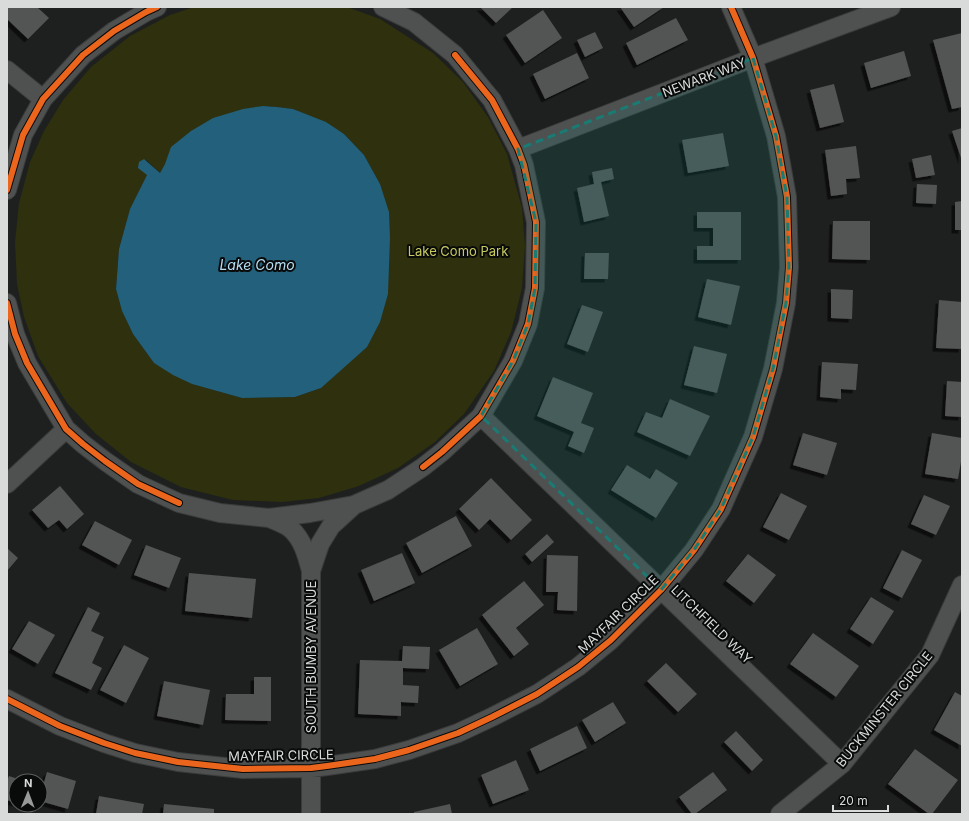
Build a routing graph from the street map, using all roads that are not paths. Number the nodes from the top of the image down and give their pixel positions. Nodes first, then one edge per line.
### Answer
1 (157, 7) edge
2 (383, 7) edge
3 (731, 7) edge
4 (891, 7) edge
5 (754, 58) junction
6 (7, 70) edge
7 (43, 99) junction
8 (518, 149) junction
9 (7, 190) edge
10 (7, 303) edge
11 (481, 416) junction
12 (66, 429) junction
13 (7, 484) edge
14 (354, 505) junction
15 (269, 518) junction
16 (311, 571) junction
17 (962, 585) edge
18 (661, 590) junction
19 (7, 699) edge
20 (842, 764) junction
21 (311, 768) junction
22 (311, 814) edge
23 (780, 814) edge

1 - 7 street
2 - 8 street
3 - 5 street, MAYFAIR CIRCLE
4 - 5 street, NEWARK WAY
5 - 8 street, NEWARK WAY
5 - 18 street, MAYFAIR CIRCLE
6 - 7 street
7 - 9 street
8 - 11 street
10 - 12 street
11 - 14 street
11 - 18 street, LITCHFIELD WAY
12 - 13 street
12 - 15 street
14 - 15 street
14 - 16 street, SOUTH BUMBY AVENUE
15 - 16 street, SOUTH BUMBY AVENUE
16 - 21 street, SOUTH BUMBY AVENUE
17 - 20 street, BUCKMINSTER CIRCLE
18 - 20 street, LITCHFIELD WAY
18 - 21 street, MAYFAIR CIRCLE
19 - 21 street, MAYFAIR CIRCLE
20 - 23 street, BUCKMINSTER CIRCLE
21 - 22 street, SOUTH BUMBY AVENUE

